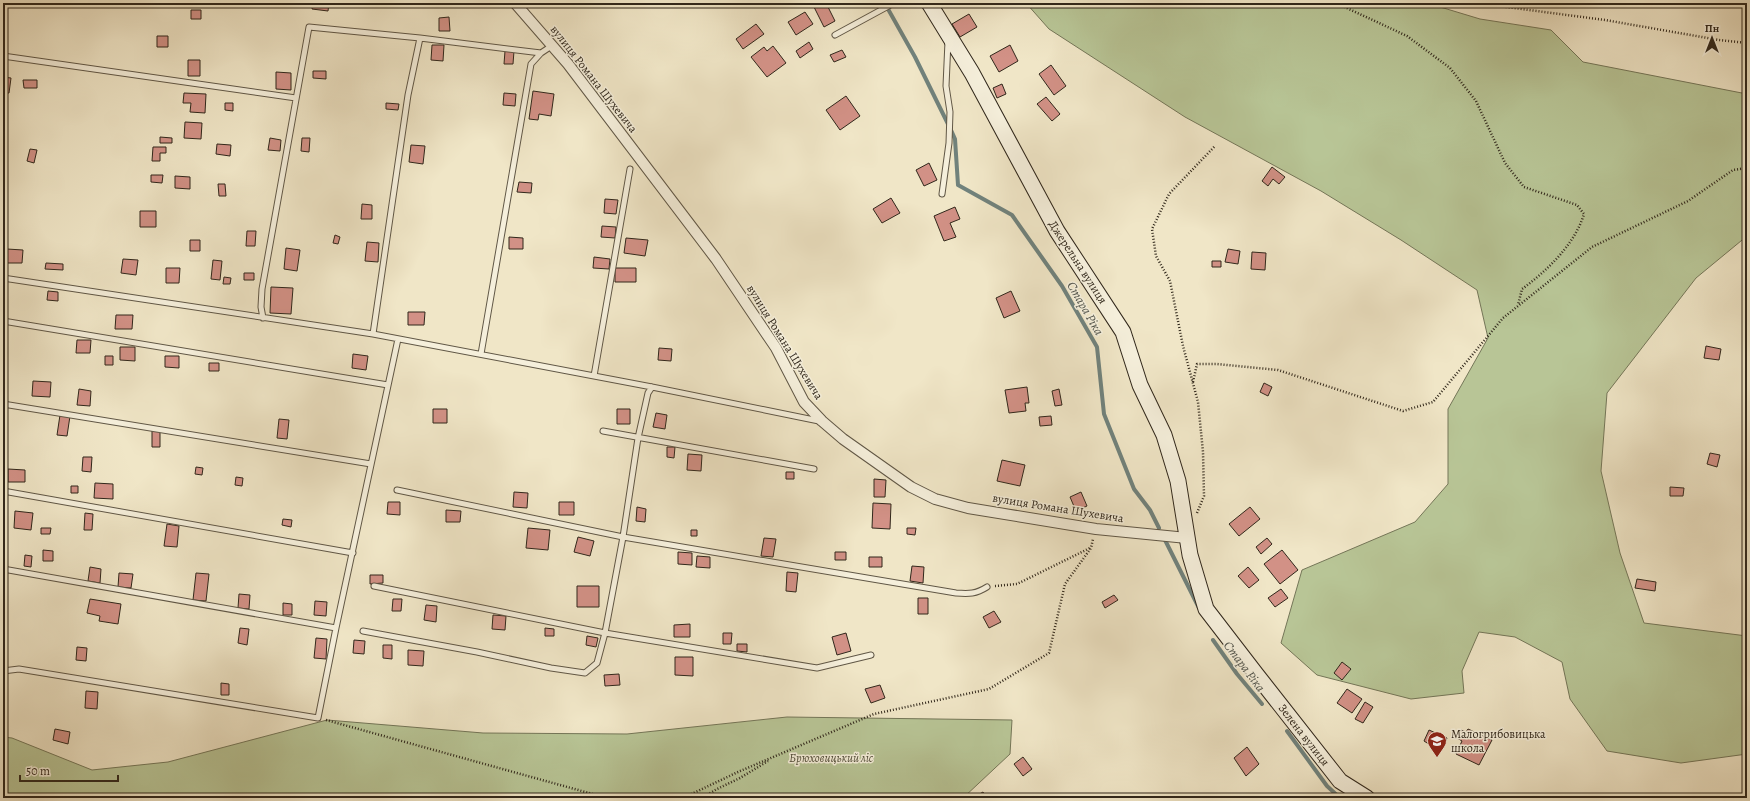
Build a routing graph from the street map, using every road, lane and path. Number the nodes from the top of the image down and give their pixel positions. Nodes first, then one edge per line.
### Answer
1 (515, 3) edge
2 (894, 3) edge
3 (929, 3) edge
4 (1336, 3) edge
5 (1476, 3) edge
6 (948, 34) junction
7 (835, 35) dead end
8 (420, 38) junction
9 (1747, 43) edge
10 (553, 45) junction
11 (541, 54) junction
12 (3, 56) edge
13 (296, 98) junction
14 (1214, 146) dead end
15 (1747, 168) edge
16 (630, 170) dead end
17 (942, 194) dead end
18 (3, 278) edge
19 (1518, 306) junction
20 (263, 318) junction
21 (3, 321) edge
22 (373, 334) junction
23 (398, 339) junction
24 (481, 354) junction
25 (594, 376) junction
26 (1193, 382) junction
27 (388, 385) junction
28 (652, 387) junction
29 (3, 404) edge
30 (822, 421) junction
31 (603, 431) dead end
32 (638, 438) junction
33 (371, 464) junction
34 (814, 469) dead end
35 (397, 490) dead end
36 (3, 491) edge
37 (1196, 517) dead end
38 (1096, 529) junction
39 (623, 537) junction
40 (1181, 537) junction
41 (1090, 548) junction
42 (353, 553) junction
43 (3, 569) edge
44 (374, 586) dead end
45 (987, 587) joint
46 (336, 628) junction
47 (363, 631) dead end
48 (605, 633) junction
49 (871, 655) dead end
50 (3, 671) edge
51 (318, 718) junction
52 (774, 757) junction
53 (607, 798) edge
54 (683, 798) edge
55 (702, 798) edge
56 (1367, 798) edge

1 - 10 street, вулиця Романа Шухевича
2 - 7 lane
3 - 6 street, Джерельна вулиця
4 - 19 path
5 - 9 path
6 - 17 lane
6 - 40 street, Джерельна вулиця
8 - 11 lane
8 - 13 lane
8 - 22 lane
10 - 11 lane
10 - 30 street, вулиця Романа Шухевича
11 - 24 lane
12 - 13 lane
13 - 20 lane
14 - 26 path
15 - 19 path
16 - 25 lane
18 - 20 lane
19 - 26 path
20 - 22 lane
21 - 27 lane
22 - 23 lane
23 - 24 lane
23 - 27 lane
24 - 25 lane
25 - 28 lane
26 - 37 path
27 - 33 lane
28 - 30 lane
28 - 32 lane
29 - 33 lane
30 - 38 street, вулиця Романа Шухевича
31 - 32 lane
32 - 34 lane
32 - 39 lane
33 - 42 lane
35 - 39 lane
36 - 42 lane
38 - 40 street, вулиця Романа Шухевича
38 - 41 path
39 - 45 lane
39 - 48 lane
40 - 56 street, Зелена вулиця
41 - 45 path
41 - 52 path
42 - 46 lane
43 - 46 lane
44 - 48 lane
46 - 51 lane
47 - 48 lane
48 - 49 lane
50 - 51 lane
51 - 53 path
52 - 54 path
52 - 55 path

